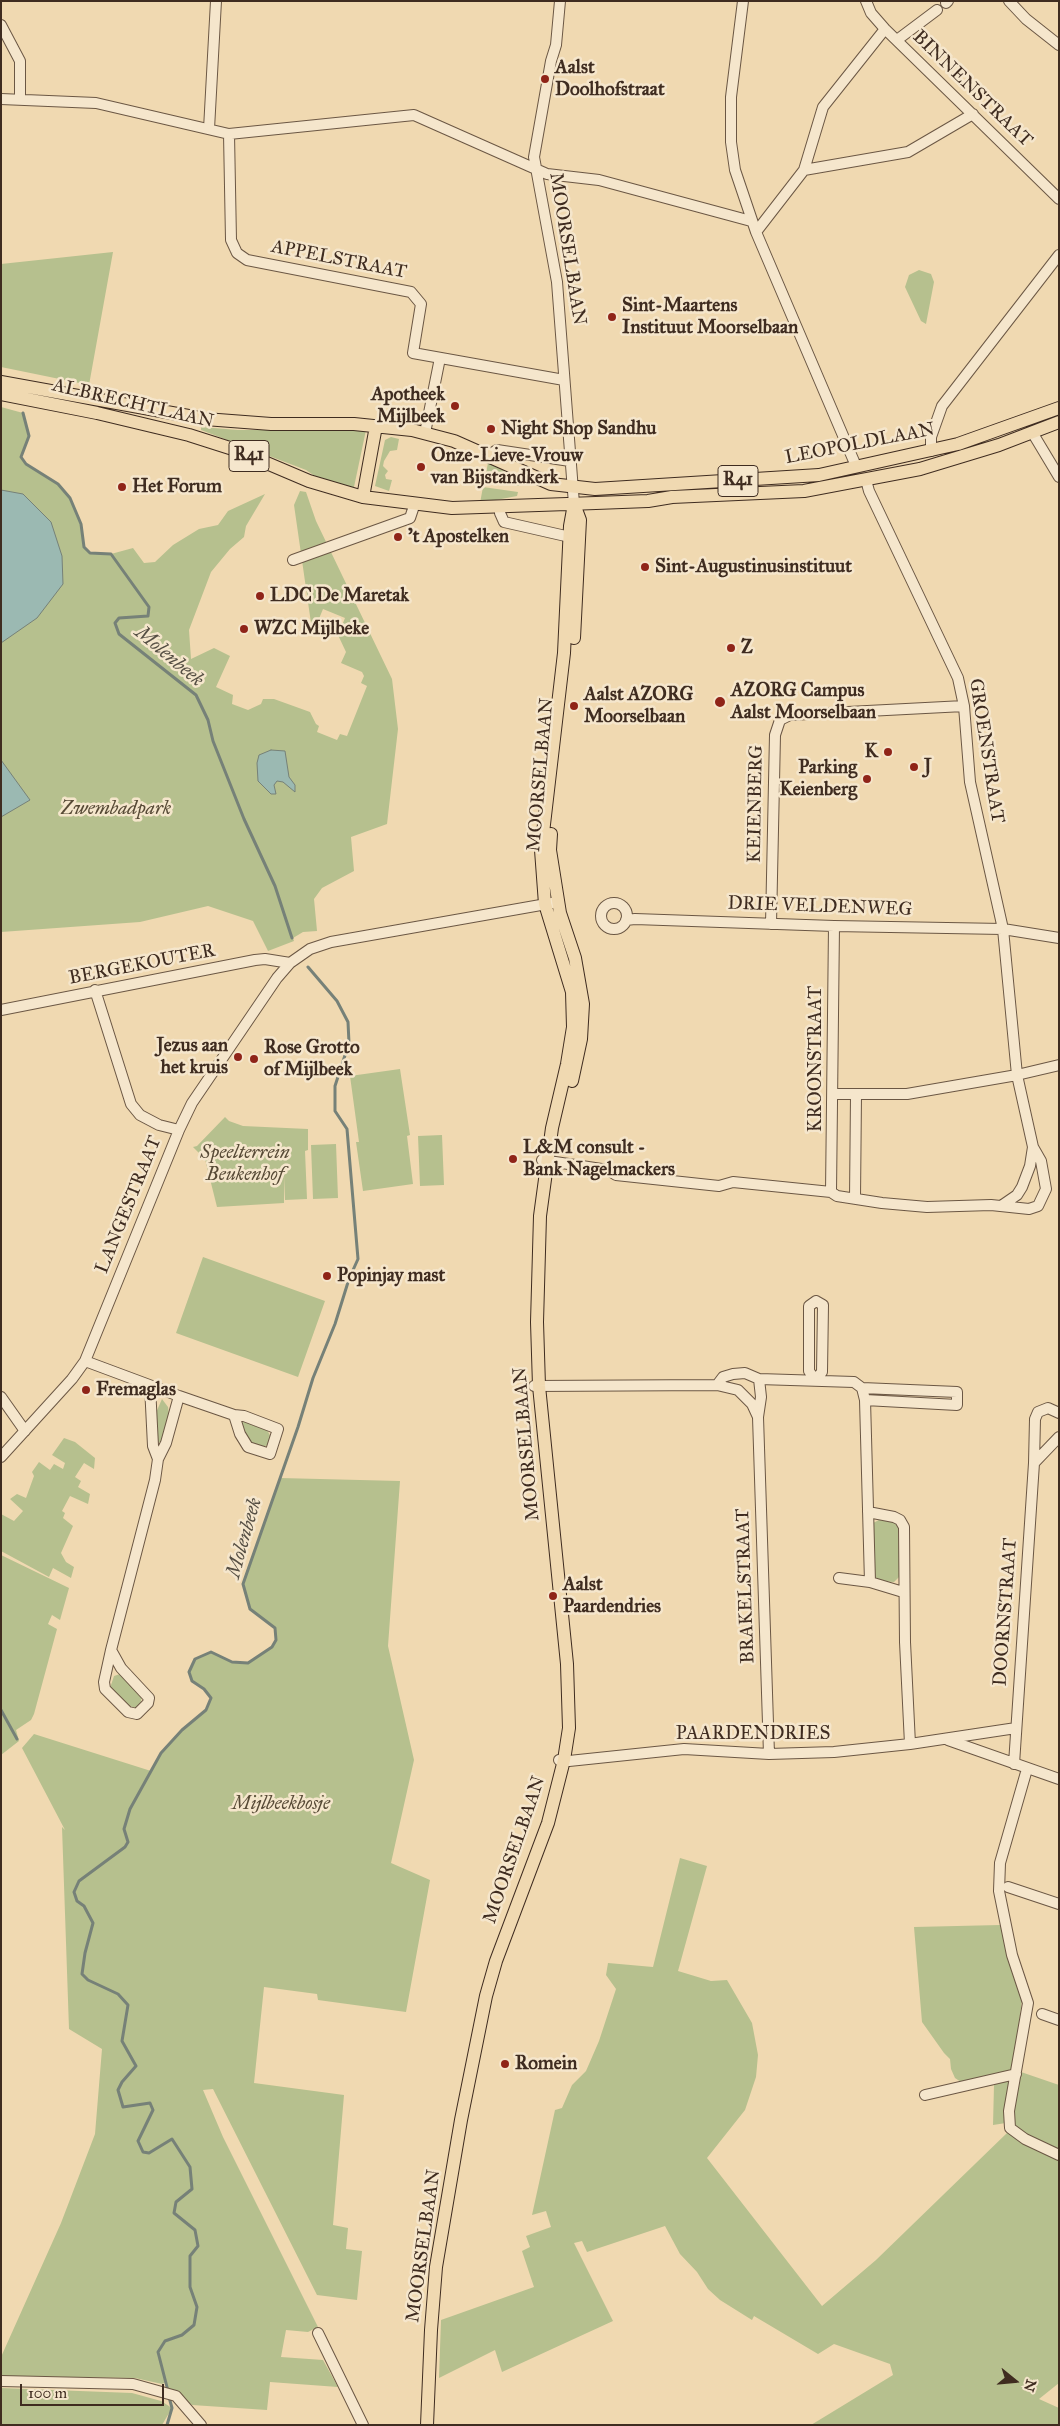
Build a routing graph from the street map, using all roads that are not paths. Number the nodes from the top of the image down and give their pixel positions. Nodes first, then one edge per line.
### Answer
1 (216, 1) edge
2 (560, 1) edge
3 (743, 1) edge
4 (866, 1) edge
5 (1009, 1) edge
6 (937, 10) dead end
7 (1, 25) edge
8 (885, 29) junction
9 (898, 40) junction
10 (1059, 45) edge
11 (1, 99) edge
12 (20, 99) junction
13 (973, 114) junction
14 (210, 129) junction
15 (229, 134) junction
16 (536, 170) junction
17 (804, 170) junction
18 (1059, 199) edge
19 (752, 221) junction
20 (756, 232) junction
21 (1059, 256) edge
22 (440, 358) junction
23 (564, 380) junction
24 (1, 382) edge
25 (1, 394) edge
26 (1059, 408) edge
27 (1059, 422) edge
28 (376, 426) junction
29 (1032, 432) junction
30 (425, 433) junction
31 (931, 447) junction
32 (487, 456) junction
33 (570, 461) junction
34 (856, 466) junction
35 (1059, 477) edge
36 (866, 480) junction
37 (573, 486) junction
38 (362, 496) junction
39 (415, 503) junction
40 (574, 504) junction
41 (500, 508) junction
42 (570, 537) junction
43 (293, 560) dead end
44 (964, 706) junction
45 (552, 903) junction
46 (629, 918) dead end
47 (771, 924) junction
48 (834, 926) junction
49 (1003, 929) junction
50 (1059, 938) edge
51 (290, 963) junction
52 (96, 990) junction
53 (1, 1010) edge
54 (1059, 1065) edge
55 (1016, 1075) junction
56 (833, 1094) junction
57 (856, 1095) junction
58 (179, 1130) junction
59 (1033, 1147) junction
60 (545, 1161) junction
61 (831, 1192) junction
62 (855, 1198) junction
63 (1001, 1206) junction
64 (85, 1360) junction
65 (759, 1379) junction
66 (815, 1380) junction
67 (718, 1385) junction
68 (150, 1386) junction
69 (536, 1386) junction
70 (862, 1388) junction
71 (179, 1396) junction
72 (1, 1397) edge
73 (865, 1400) junction
74 (1059, 1413) edge
75 (234, 1415) junction
76 (758, 1418) junction
77 (25, 1431) junction
78 (1059, 1437) edge
79 (1, 1458) edge
80 (158, 1459) junction
81 (1034, 1463) junction
82 (868, 1512) junction
83 (839, 1578) dead end
84 (870, 1582) junction
85 (903, 1592) junction
86 (110, 1650) junction
87 (1016, 1728) junction
88 (947, 1740) junction
89 (910, 1744) junction
90 (769, 1754) junction
91 (561, 1760) junction
92 (1014, 1764) junction
93 (1028, 1768) junction
94 (1059, 1780) edge
95 (1008, 1887) dead end
96 (1059, 1904) edge
97 (1042, 2014) dead end
98 (1059, 2020) edge
99 (1016, 2074) junction
100 (926, 2095) dead end
101 (1059, 2155) edge
102 (318, 2333) dead end
103 (1, 2381) edge
104 (201, 2425) edge
105 (363, 2425) edge
106 (427, 2425) edge

1 - 14 street
2 - 16 street, MOORSELBAAN
3 - 19 street
4 - 8 street, BINNENSTRAAT
5 - 10 street
6 - 9 street
7 - 12 street
8 - 9 street, BINNENSTRAAT
8 - 17 street
9 - 13 street, BINNENSTRAAT
11 - 12 street
12 - 14 street
13 - 17 street
13 - 18 street, BINNENSTRAAT
14 - 15 street
15 - 16 street
15 - 22 street, APPELSTRAAT
16 - 19 street
16 - 23 street, MOORSELBAAN
17 - 20 street
19 - 20 street
20 - 34 street
21 - 31 street
22 - 23 street, APPELSTRAAT
22 - 30 street
23 - 33 street, MOORSELBAAN
24 - 28 main road, ALBRECHTLAAN / R41
25 - 38 main road, ALBRECHTLAAN / R41
26 - 31 main road, LEOPOLDLAAN / R41
27 - 29 main road, LEOPOLDLAAN / R41
28 - 30 main road, R41
28 - 38 main road
29 - 35 street
29 - 36 main road, LEOPOLDLAAN / R41
30 - 32 main road, R41
31 - 34 main road, LEOPOLDLAAN / R41
32 - 33 street
32 - 37 main road, R41
33 - 37 street, MOORSELBAAN
34 - 37 main road, LEOPOLDLAAN / R41
36 - 40 main road, LEOPOLDLAAN / R41
36 - 44 street, GROENSTRAAT
37 - 40 street, MOORSELBAAN
38 - 39 main road, R41
39 - 41 main road, R41
39 - 43 street
40 - 41 main road, R41
40 - 42 main road, MOORSELBAAN
40 - 45 main road, MOORSELBAAN
41 - 42 street
42 - 45 main road, MOORSELBAAN
44 - 47 street, KEIENBERG
44 - 49 street, GROENSTRAAT
45 - 51 street, LANGESTRAAT
45 - 60 main road, MOORSELBAAN
46 - 47 street, DRIE VELDENWEG
47 - 48 street, DRIE VELDENWEG
48 - 49 street, DRIE VELDENWEG
48 - 56 street, KROONSTRAAT
49 - 50 street
49 - 55 street, GROENSTRAAT
51 - 52 street, BERGEKOUTER
51 - 58 street, LANGESTRAAT
52 - 53 street, BERGEKOUTER
52 - 58 street
54 - 55 street
55 - 57 street
55 - 59 street, GROENSTRAAT
56 - 57 street
56 - 61 street, KROONSTRAAT
57 - 62 street
58 - 64 street, LANGESTRAAT
59 - 63 street
59 - 63 street, GROENSTRAAT
60 - 61 street, GROENSTRAAT
60 - 69 main road, MOORSELBAAN
61 - 62 street, GROENSTRAAT
62 - 63 street, GROENSTRAAT
64 - 68 street
64 - 77 street, LANGESTRAAT
65 - 66 street
65 - 67 street, BRAKELSTRAAT
65 - 76 street, BRAKELSTRAAT
66 - 66 street
66 - 70 street
67 - 69 street, BRAKELSTRAAT
67 - 76 street, BRAKELSTRAAT
68 - 71 street
68 - 80 street
69 - 91 main road, MOORSELBAAN
70 - 73 street
70 - 73 street
71 - 75 street
71 - 80 street
72 - 77 street
73 - 82 street
74 - 81 street, DOORNSTRAAT
75 - 75 street
76 - 90 street, BRAKELSTRAAT
77 - 79 street, LANGESTRAAT
78 - 81 street
80 - 86 street
81 - 87 street, DOORNSTRAAT
82 - 84 street
82 - 85 street
83 - 84 street
84 - 85 street
85 - 89 street
86 - 86 street
87 - 88 street, PAARDENDRIES
87 - 92 street, DOORNSTRAAT
88 - 89 street, PAARDENDRIES
88 - 92 street, PAARDENDRIES
89 - 90 street, PAARDENDRIES
90 - 91 street, PAARDENDRIES
91 - 106 main road, MOORSELBAAN
92 - 93 street, PAARDENDRIES
93 - 94 street, PAARDENDRIES
93 - 99 street
95 - 96 street
97 - 98 street
99 - 100 street
99 - 101 street
102 - 105 street
103 - 104 street

